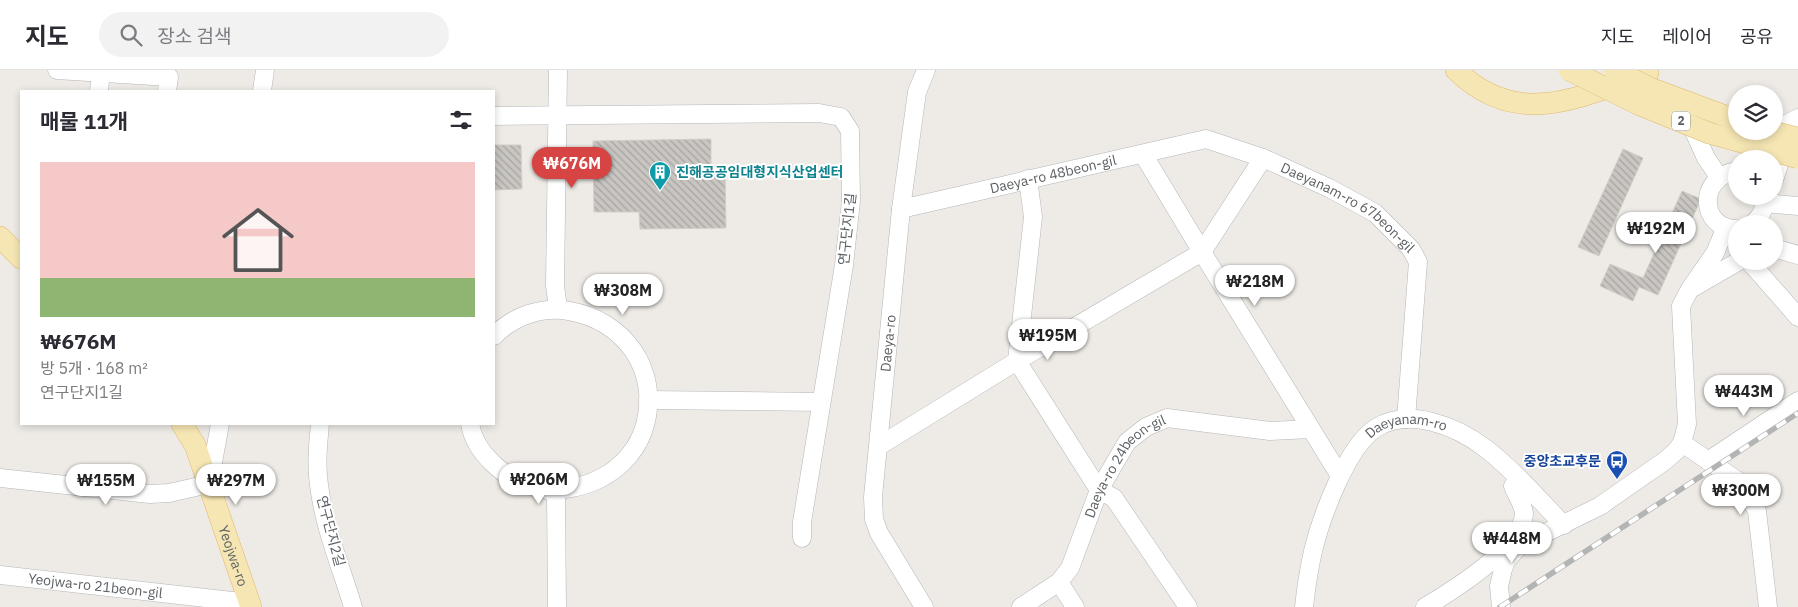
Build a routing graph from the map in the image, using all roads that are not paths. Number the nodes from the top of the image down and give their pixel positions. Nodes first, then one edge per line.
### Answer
1 (57, 70) edge
2 (265, 70) edge
3 (558, 70) edge
4 (926, 70) edge
5 (1456, 70) edge
6 (1569, 70) edge
7 (1614, 70) edge
8 (101, 71) edge
9 (1645, 72) edge
10 (168, 84) edge
11 (99, 90) edge
12 (262, 90) edge
13 (556, 115) junction
14 (495, 116) edge
15 (1728, 117) edge
16 (1798, 118) edge
17 (1783, 134) edge
18 (1798, 138) edge
19 (1206, 139) joint
20 (1781, 150) edge
21 (1144, 154) junction
22 (1263, 158) junction
23 (1798, 158) edge
24 (1728, 173) edge
25 (1719, 177) junction
26 (1028, 179) junction
27 (1783, 203) edge
28 (1798, 206) edge
29 (901, 209) junction
30 (1728, 229) edge
31 (1728, 234) edge
32 (0, 237) edge
33 (1783, 251) edge
34 (1202, 252) junction
35 (1798, 255) edge
36 (20, 257) edge
37 (1728, 268) edge
38 (1757, 270) edge
39 (1690, 290) junction
40 (558, 309) junction
41 (1798, 317) edge
42 (495, 335) edge
43 (1016, 361) junction
44 (648, 400) junction
45 (1798, 400) edge
46 (821, 402) junction
47 (1406, 419) junction
48 (183, 425) edge
49 (220, 425) edge
50 (320, 425) edge
51 (470, 425) edge
52 (1311, 429) junction
53 (1682, 442) junction
54 (879, 446) junction
55 (1708, 461) junction
56 (1340, 476) junction
57 (0, 478) edge
58 (209, 484) junction
59 (1513, 486) dead end
60 (544, 489) junction
61 (1099, 490) junction
62 (1564, 525) junction
63 (802, 538) dead end
64 (0, 575) edge
65 (1059, 582) junction
66 (159, 600) edge
67 (251, 605) edge
68 (353, 607) edge
69 (557, 607) edge
70 (924, 607) edge
71 (1021, 607) edge
72 (1075, 607) edge
73 (1188, 607) edge
74 (1304, 607) edge
75 (1425, 607) edge
76 (1501, 607) edge
77 (1768, 607) edge

1 - 8 street
2 - 12 street
3 - 13 street
4 - 29 street, Daeya-ro
5 - 9 main road
6 - 23 main road, 2, bridge
7 - 15 main road, 2, bridge
8 - 10 street
8 - 11 street
9 - 25 street
13 - 14 street, 연구단지1길
13 - 40 street
13 - 46 street, 연구단지1길
16 - 20 street
17 - 18 main road, bridge
19 - 21 street, Daeya-ro 48beon-gil
19 - 22 street, Daeyanam-ro 67beon-gil
21 - 26 street, Daeya-ro 48beon-gil
21 - 34 street
22 - 34 street
22 - 47 street, Daeyanam-ro 67beon-gil
24 - 25 street
25 - 30 street
26 - 29 street, Daeya-ro 48beon-gil
26 - 43 street
27 - 28 street
29 - 54 street, Daeya-ro
31 - 39 street
32 - 36 main road
33 - 35 street
34 - 43 street
34 - 52 street
37 - 39 street
38 - 41 street
39 - 53 street
40 - 42 street
40 - 44 street
43 - 54 street
43 - 61 street
44 - 46 street
44 - 60 street
45 - 55 street
46 - 63 street, 연구단지1길
47 - 56 street, Daeyanam-ro
47 - 62 street, Daeyanam-ro
48 - 58 main road, Yeojwa-ro
49 - 58 street
50 - 68 street, 연구단지2길
51 - 60 street
52 - 56 street
52 - 61 street, Daeya-ro 24beon-gil
53 - 55 street
53 - 62 street
54 - 70 street, Daeya-ro
55 - 77 street
56 - 74 street, Daeyanam-ro
57 - 58 street
58 - 67 main road, Yeojwa-ro
59 - 75 street
60 - 69 street
61 - 65 street, Daeya-ro 24beon-gil
61 - 73 street
62 - 76 street
64 - 66 street, Yeojwa-ro 21beon-gil
65 - 71 street, Daeya-ro 24beon-gil
65 - 72 street
66 - 67 street, Yeojwa-ro 21beon-gil

